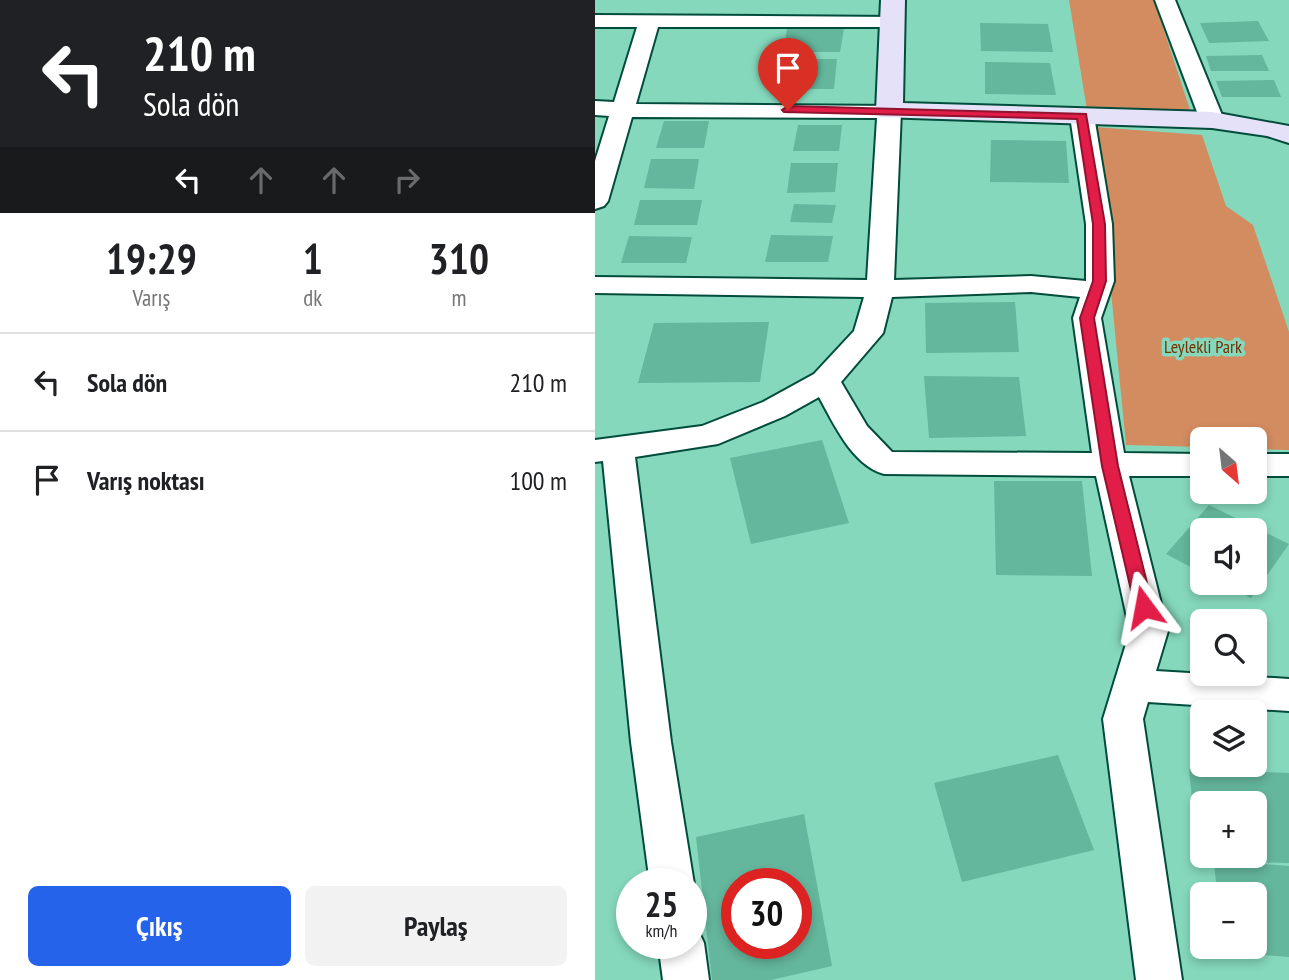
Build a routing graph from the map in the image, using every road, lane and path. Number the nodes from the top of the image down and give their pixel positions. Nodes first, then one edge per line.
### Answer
1 (1165, 0) edge
2 (893, 10) edge
3 (650, 20) junction
4 (595, 21) edge
5 (595, 108) edge
6 (623, 109) junction
7 (889, 111) junction
8 (1082, 116) junction
9 (1212, 120) junction
10 (1289, 135) edge
11 (595, 201) edge
12 (595, 285) edge
13 (880, 289) junction
14 (1097, 290) junction
15 (825, 381) junction
16 (607, 449) edge
17 (1289, 465) edge
18 (1110, 466) junction
19 (1190, 466) edge
20 (1267, 466) edge
21 (1135, 685) junction
22 (1289, 695) edge
23 (670, 868) edge
24 (683, 959) edge
25 (686, 980) edge
26 (1159, 980) edge

1 - 9 street
2 - 3 street
2 - 7 street
3 - 4 street
3 - 6 street
5 - 6 street
6 - 7 street
6 - 11 street
7 - 8 street
7 - 13 street
8 - 9 street
8 - 14 street
9 - 10 street
12 - 13 street
13 - 14 street
13 - 15 street
14 - 18 street
15 - 16 street
15 - 18 street
16 - 23 street
17 - 20 street
18 - 19 street
18 - 21 street
21 - 22 street
21 - 26 street
24 - 25 street

